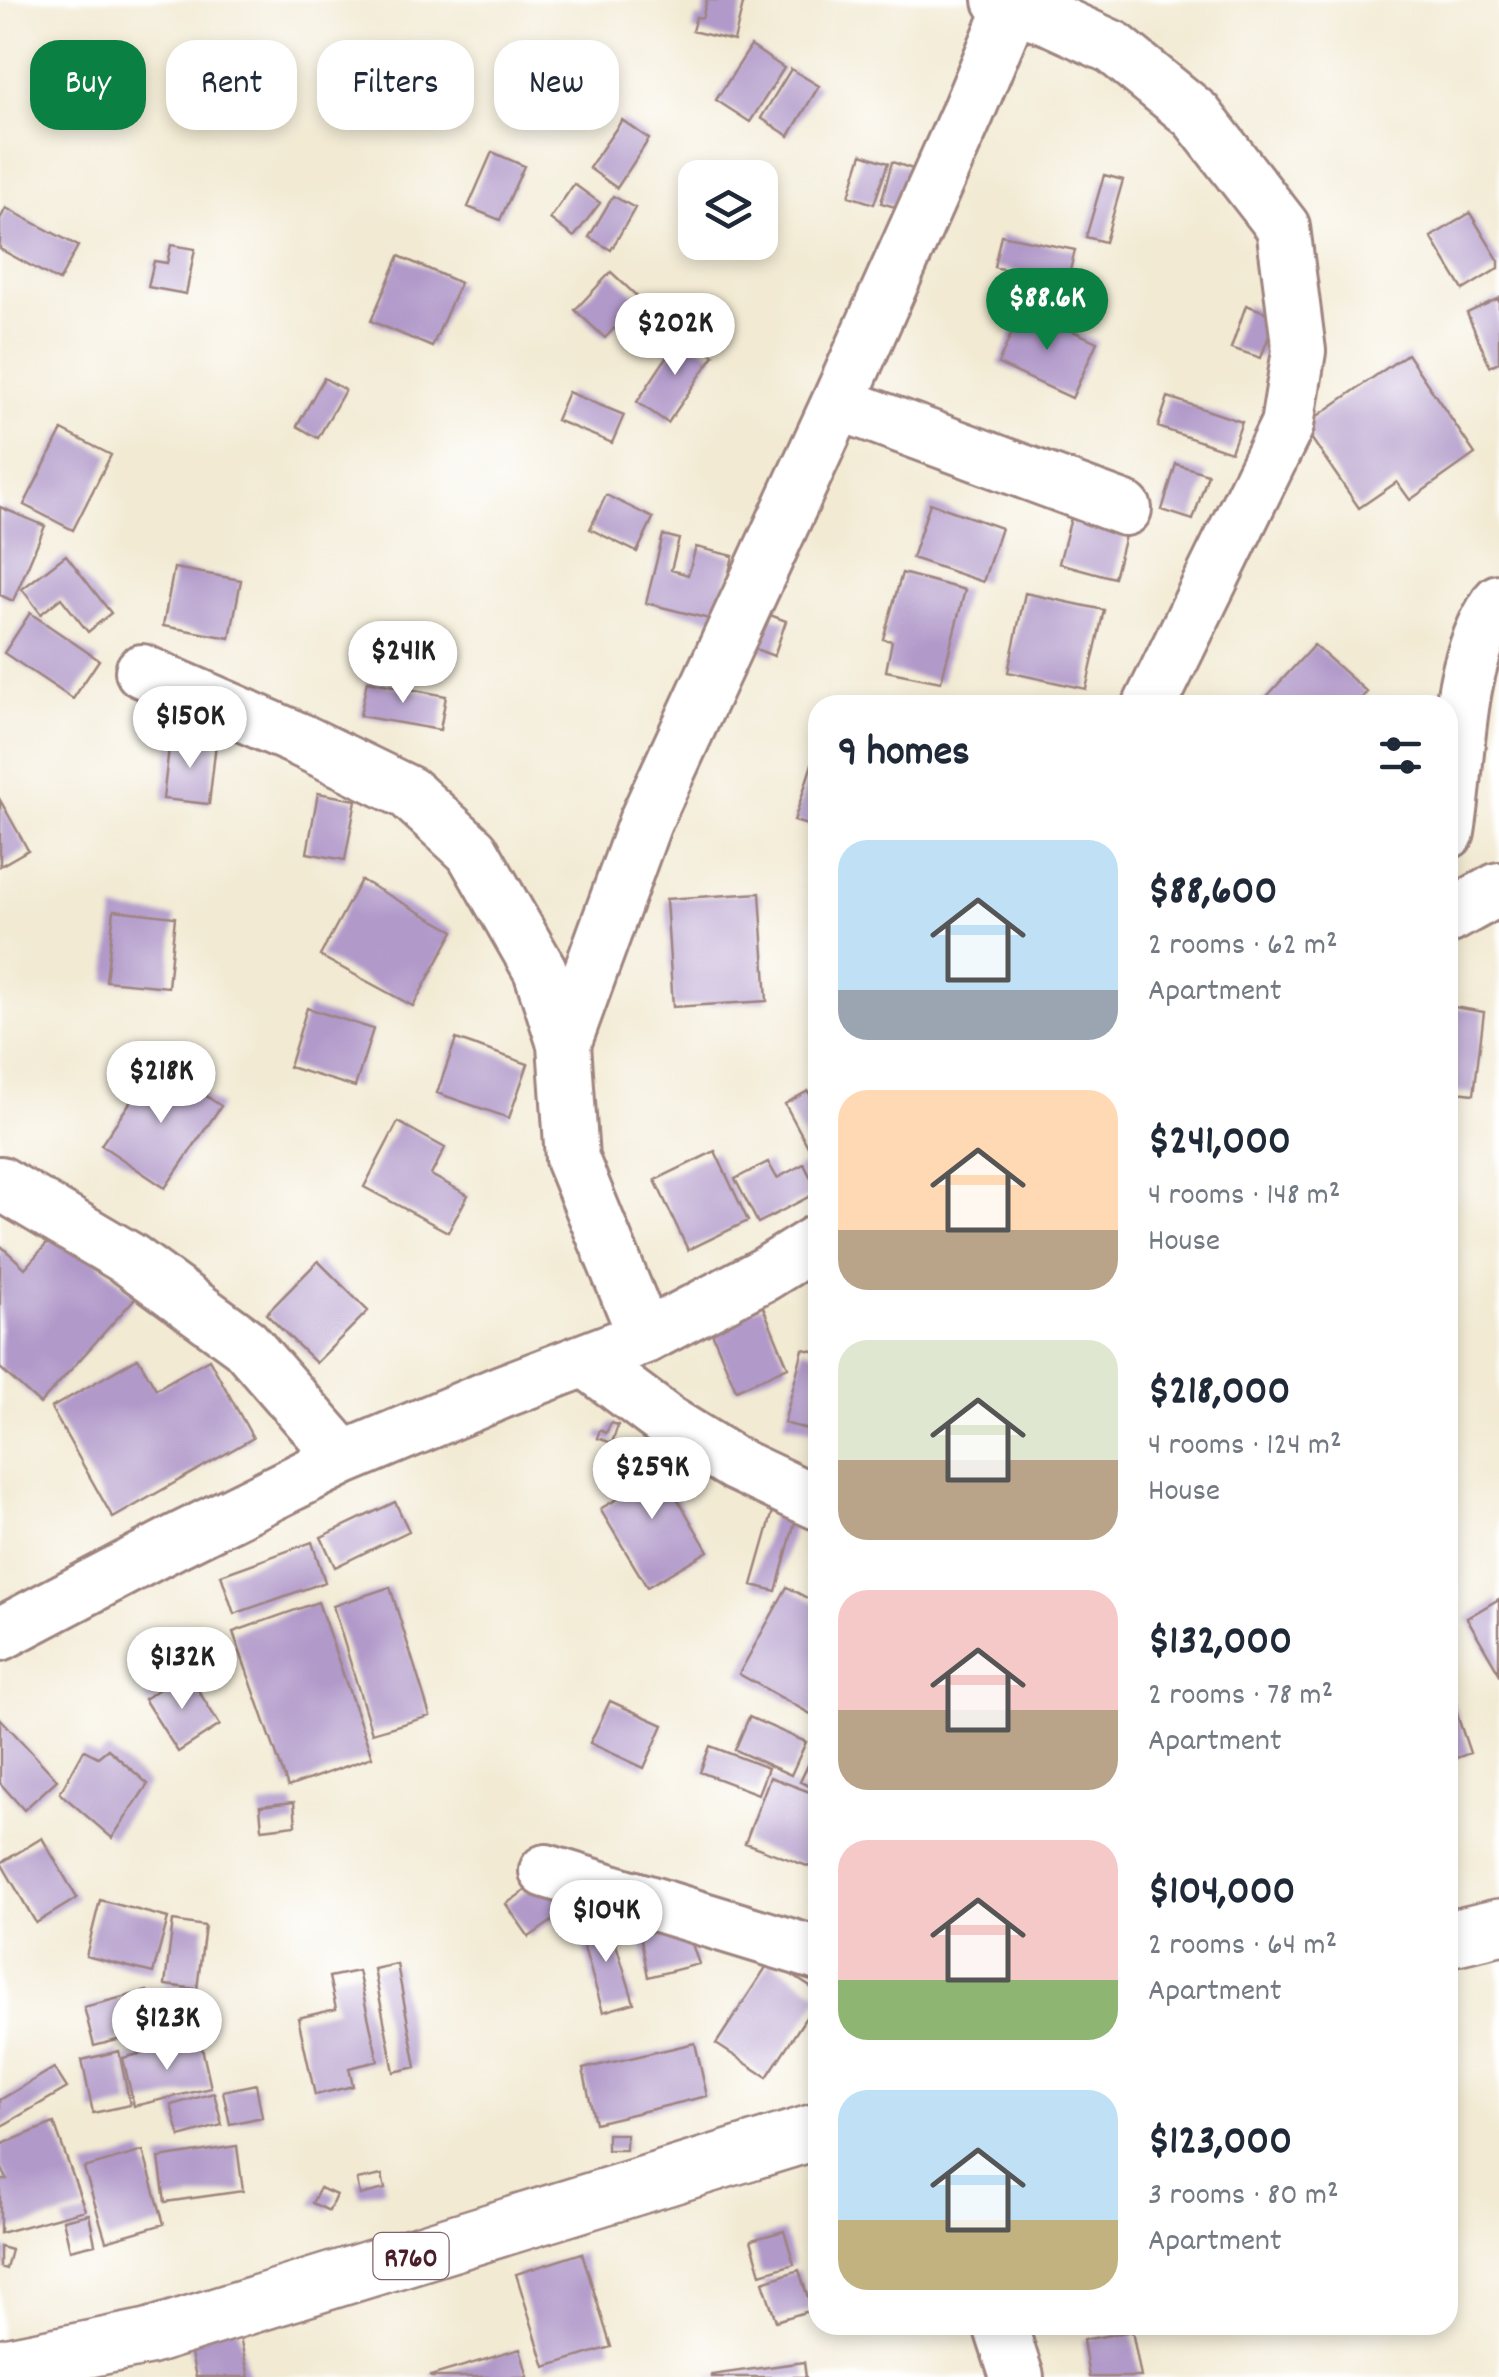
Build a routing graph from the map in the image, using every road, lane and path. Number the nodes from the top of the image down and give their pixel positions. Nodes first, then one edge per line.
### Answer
1 (1006, 3) edge
2 (838, 403) junction
3 (1124, 510) dead end
4 (1499, 601) edge
5 (142, 671) dead end
6 (1155, 695) edge
7 (1458, 748) edge
8 (1499, 889) edge
9 (1458, 912) edge
10 (564, 1044) junction
11 (0, 1184) edge
12 (808, 1247) edge
13 (645, 1336) junction
14 (586, 1361) junction
15 (344, 1458) junction
16 (808, 1498) edge
17 (0, 1634) edge
18 (546, 1870) dead end
19 (1499, 1926) edge
20 (1458, 1937) edge
21 (808, 1951) edge
22 (808, 2134) edge
23 (1003, 2335) edge
24 (0, 2367) edge
25 (1017, 2377) edge

1 - 2 street
1 - 6 street
2 - 3 street
2 - 10 street
4 - 7 street
5 - 10 street
8 - 9 street
10 - 13 street
11 - 15 street
12 - 13 street
13 - 14 street
14 - 15 street
14 - 16 street
15 - 17 street
18 - 21 street
19 - 20 main road
22 - 24 main road, R760
23 - 25 street

